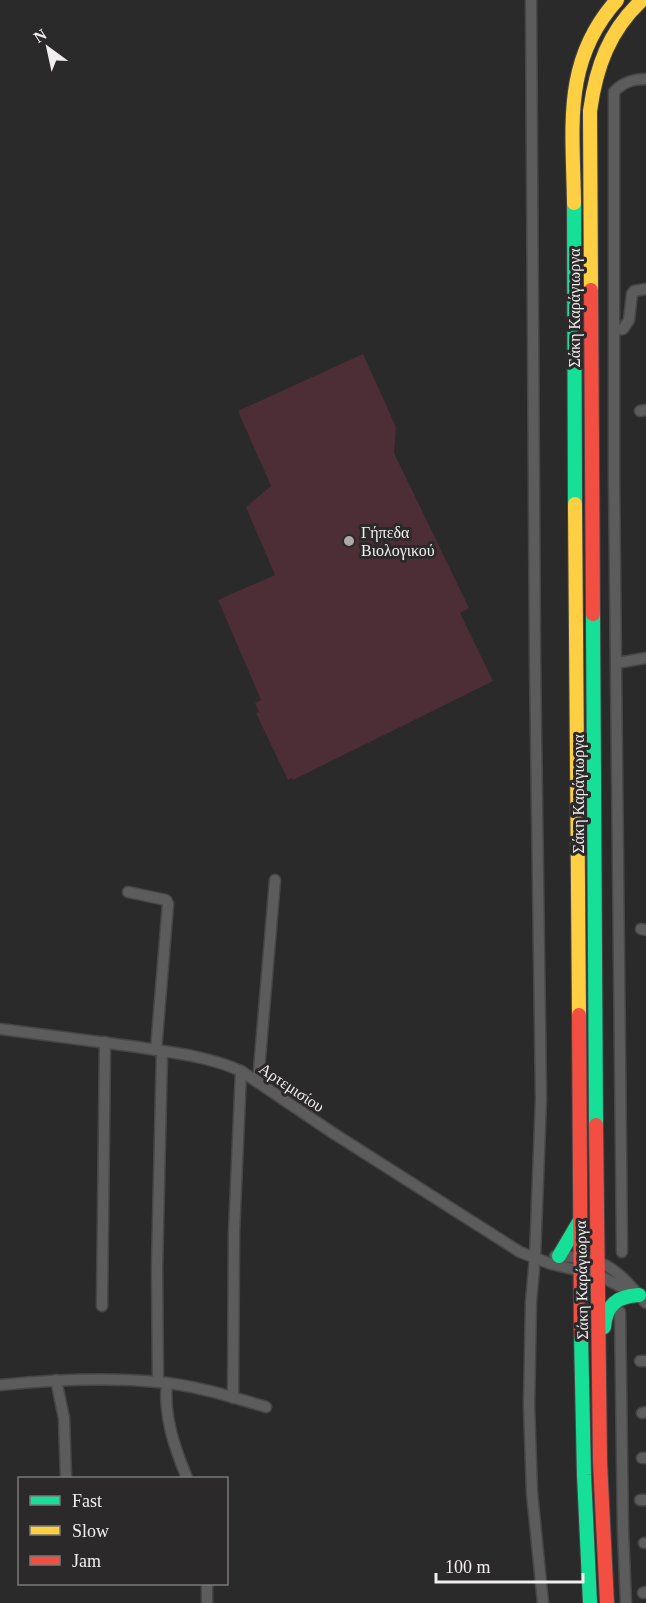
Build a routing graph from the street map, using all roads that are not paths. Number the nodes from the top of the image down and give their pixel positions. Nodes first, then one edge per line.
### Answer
1 (531, 0) edge
2 (617, 0) edge
3 (642, 0) edge
4 (646, 80) edge
5 (646, 289) edge
6 (615, 330) junction
7 (646, 658) edge
8 (617, 663) junction
9 (275, 880) dead end
10 (129, 892) dead end
11 (0, 1029) edge
12 (105, 1042) junction
13 (159, 1050) junction
14 (241, 1071) junction
15 (258, 1082) junction
16 (583, 1212) junction
17 (621, 1252) dead end
18 (559, 1256) junction
19 (536, 1257) junction
20 (598, 1261) junction
21 (581, 1265) junction
22 (598, 1275) junction
23 (643, 1299) edge
24 (102, 1306) dead end
25 (620, 1312) dead end
26 (599, 1339) junction
27 (56, 1380) junction
28 (162, 1382) junction
29 (0, 1385) edge
30 (233, 1398) junction
31 (266, 1407) dead end
32 (66, 1477) edge
33 (186, 1477) edge
34 (207, 1585) edge
35 (207, 1603) edge
36 (543, 1603) edge
37 (590, 1603) edge
38 (607, 1603) edge
39 (626, 1603) edge

1 - 19 street
2 - 16 main road, Σάκη Καράγιωργα
3 - 20 main road, Σάκη Καράγιωργα
4 - 6 street
5 - 6 street
6 - 8 street
7 - 8 street
8 - 17 street
9 - 15 street
10 - 13 street
11 - 12 street, Αρτεμισίου
12 - 13 street, Αρτεμισίου
12 - 24 street
13 - 14 street, Αρτεμισίου
13 - 28 street
14 - 15 street, Αρτεμισίου
14 - 30 street
15 - 19 street, Αρτεμισίου
16 - 18 main road
16 - 21 main road, Σάκη Καράγιωργα
18 - 19 street
18 - 21 street
19 - 21 street, Αρτεμισίου
19 - 36 street
20 - 21 street
20 - 22 main road, Σάκη Καράγιωργα
20 - 23 street
21 - 22 street
21 - 37 main road, Σάκη Καράγιωργα
22 - 23 street
22 - 26 main road, Σάκη Καράγιωργα
23 - 26 main road
25 - 39 street
26 - 38 main road, Σάκη Καράγιωργα
27 - 28 street
27 - 29 street
27 - 32 street
28 - 30 street
28 - 33 street
30 - 31 street
34 - 35 street

